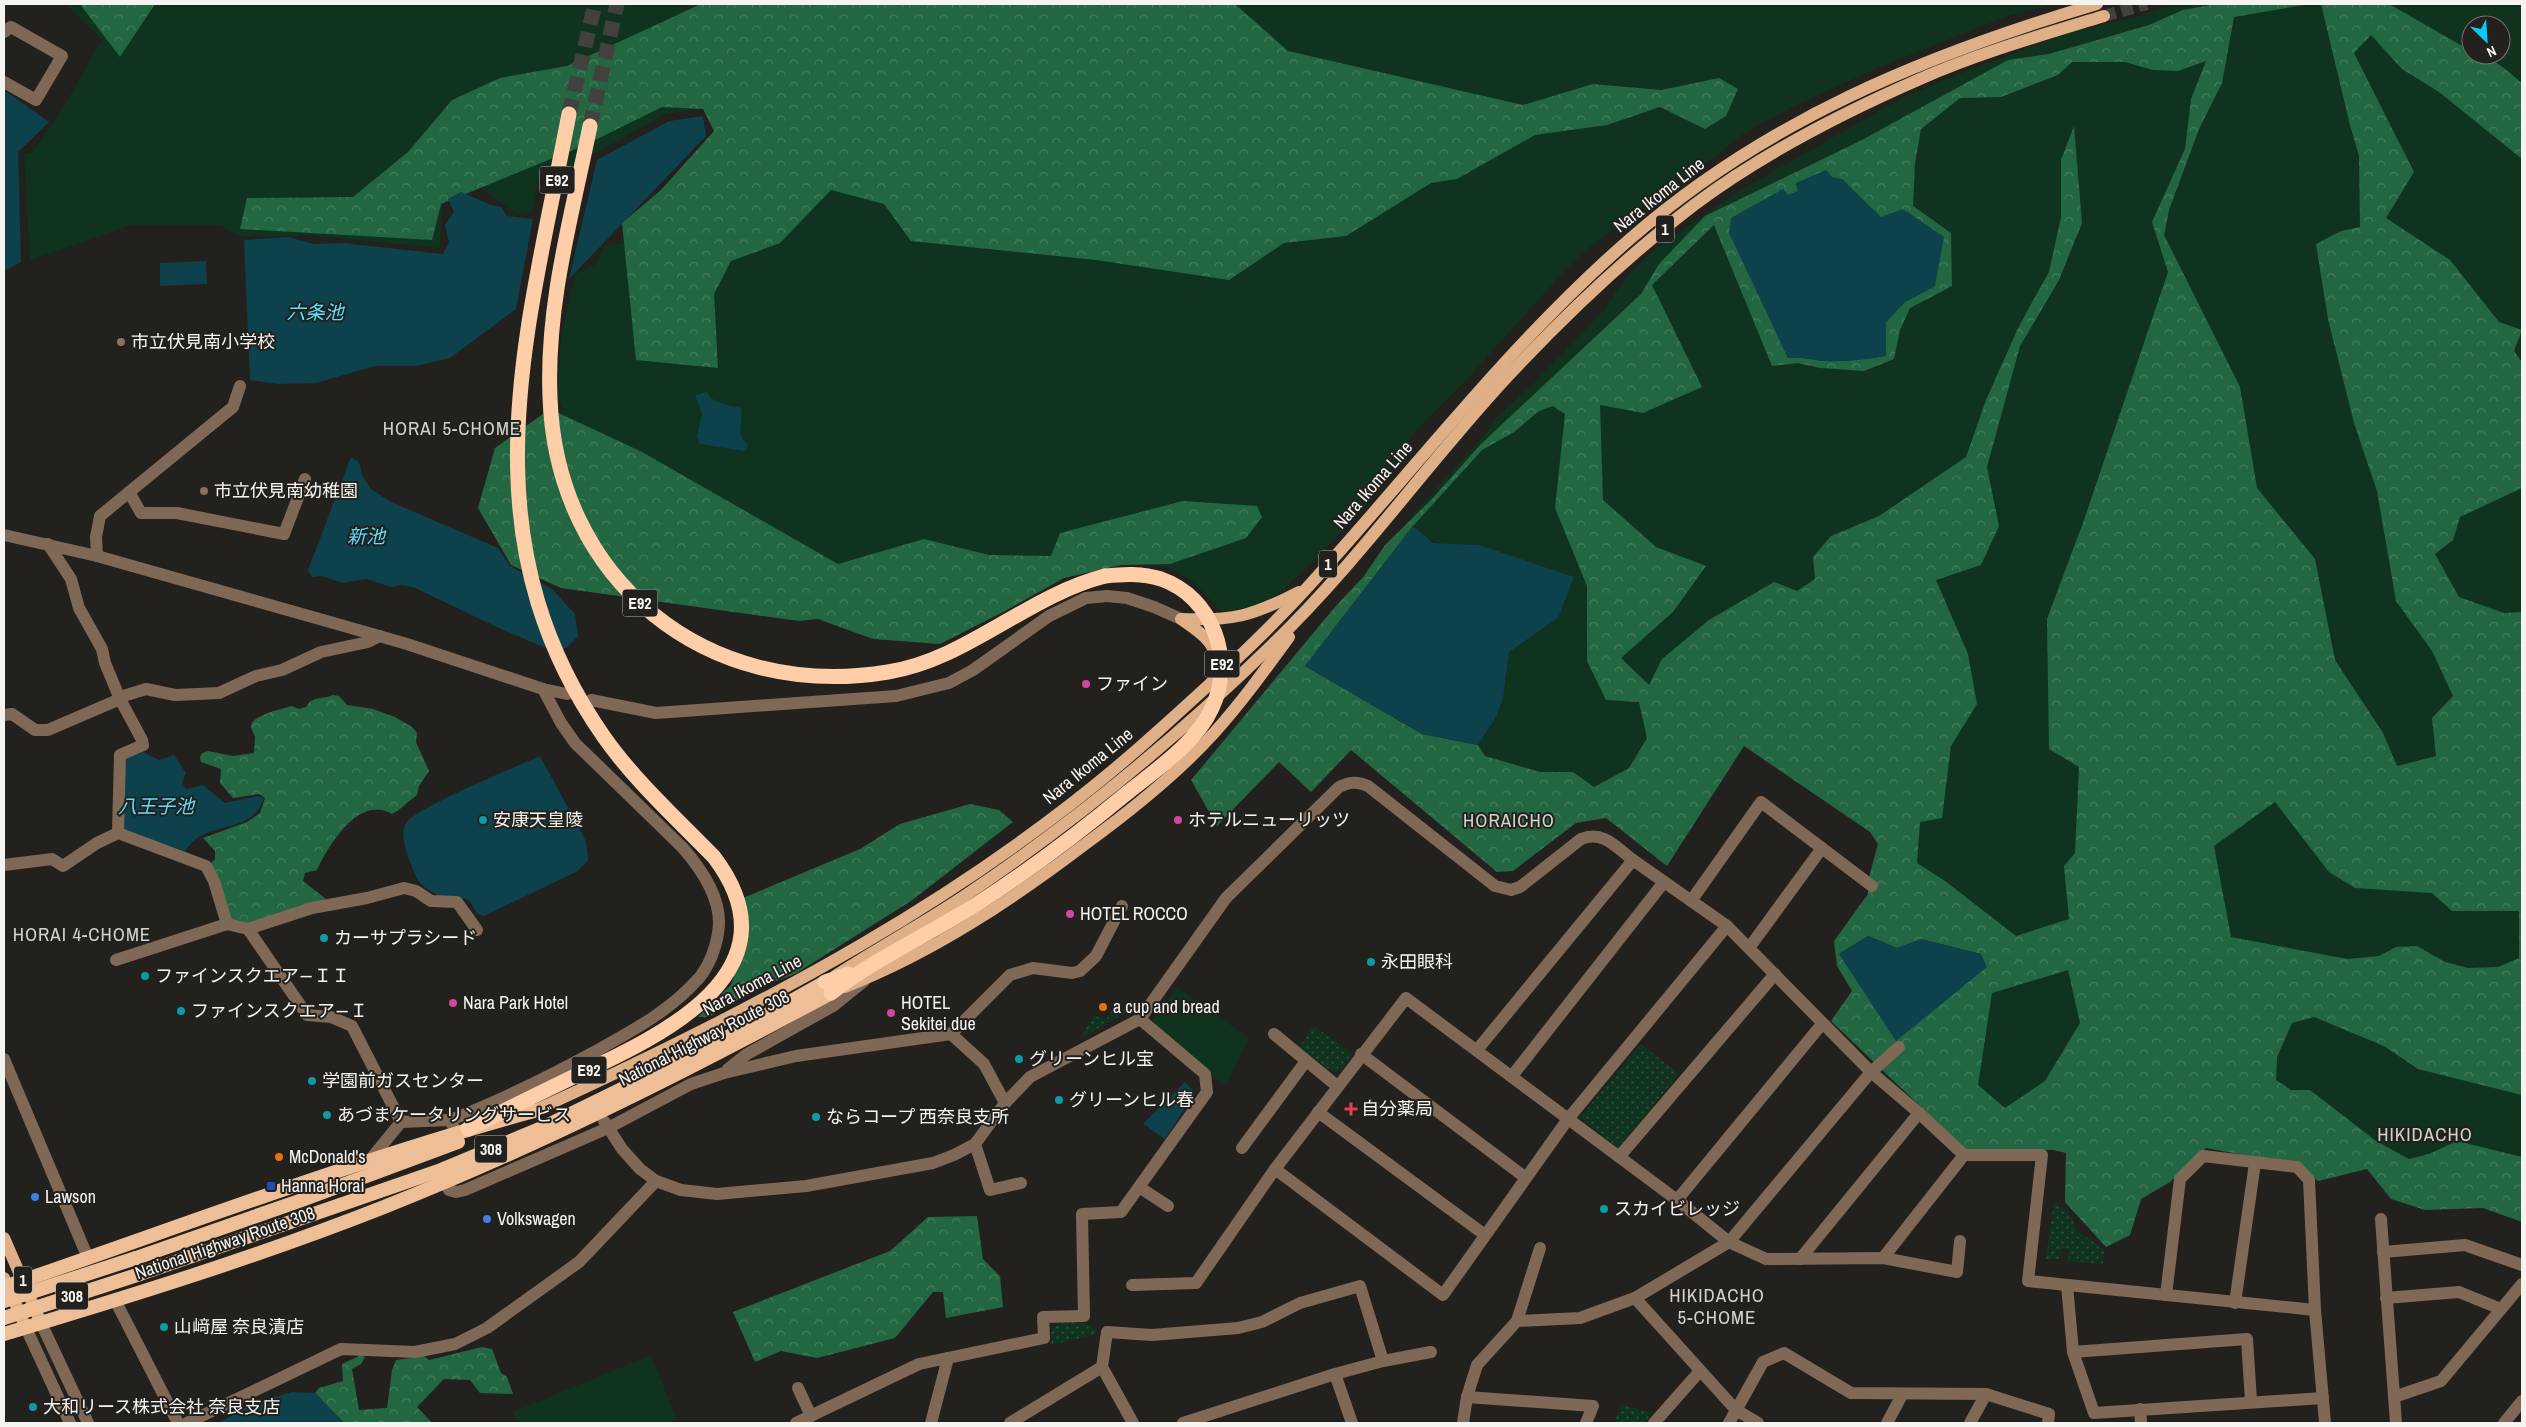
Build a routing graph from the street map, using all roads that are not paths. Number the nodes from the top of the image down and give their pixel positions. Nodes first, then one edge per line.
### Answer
1 (2097, 4) tunnel mouth
2 (2104, 16) tunnel mouth
3 (4, 32) edge
4 (4, 82) edge
5 (569, 114) tunnel mouth
6 (590, 126) tunnel mouth
7 (240, 386) dead end
8 (305, 479) dead end
9 (128, 492) junction
10 (4, 535) edge
11 (48, 544) junction
12 (97, 556) junction
13 (1328, 586) junction
14 (1308, 587) junction
15 (1181, 619) junction
16 (380, 636) junction
17 (543, 689) junction
18 (1201, 692) junction
19 (567, 694) dead end
20 (120, 698) junction
21 (591, 700) dead end
22 (4, 716) edge
23 (118, 833) junction
24 (1822, 848) junction
25 (1633, 860) junction
26 (4, 865) edge
27 (1664, 882) junction
28 (1872, 886) dead end
29 (1691, 901) junction
30 (1122, 906) dead end
31 (227, 924) junction
32 (1728, 926) junction
33 (248, 929) junction
34 (477, 930) dead end
35 (1749, 948) junction
36 (116, 960) dead end
37 (1775, 974) junction
38 (862, 975) junction
39 (828, 988) junction
40 (1140, 1019) junction
41 (1822, 1024) junction
42 (951, 1034) junction
43 (1274, 1034) dead end
44 (1899, 1047) dead end
45 (1477, 1050) junction
46 (1361, 1054) junction
47 (4, 1059) edge
48 (1306, 1061) junction
49 (724, 1072) junction
50 (1871, 1072) junction
51 (1512, 1076) junction
52 (1338, 1086) junction
53 (1005, 1103) junction
54 (534, 1111) junction
55 (1318, 1112) junction
56 (1919, 1112) junction
57 (1568, 1118) junction
58 (450, 1120) junction
59 (401, 1122) junction
60 (606, 1124) junction
61 (462, 1131) junction
62 (975, 1144) junction
63 (1242, 1148) dead end
64 (1964, 1155) junction
65 (1619, 1157) junction
66 (370, 1160) junction
67 (2255, 1163) junction
68 (1274, 1169) junction
69 (1526, 1178) junction
70 (656, 1181) junction
71 (445, 1182) junction
72 (1021, 1183) dead end
73 (1139, 1187) junction
74 (1677, 1200) junction
75 (1168, 1206) dead end
76 (2381, 1219) dead end
77 (1485, 1235) junction
78 (4, 1238) edge
79 (1960, 1241) dead end
80 (1729, 1242) junction
81 (1540, 1248) dead end
82 (2383, 1252) junction
83 (88, 1258) junction
84 (1883, 1258) junction
85 (1800, 1259) junction
86 (2522, 1265) edge
87 (23, 1280) junction
88 (5, 1284) edge
89 (2522, 1284) edge
90 (1132, 1285) dead end
91 (2068, 1285) junction
92 (2166, 1295) junction
93 (1634, 1298) junction
94 (2386, 1298) junction
95 (115, 1300) junction
96 (4, 1301) edge
97 (2235, 1303) junction
98 (2501, 1309) junction
99 (2315, 1310) junction
100 (4, 1318) edge
101 (1517, 1321) junction
102 (41, 1323) junction
103 (26, 1328) junction
104 (4, 1334) edge
105 (1431, 1352) dead end
106 (2073, 1352) junction
107 (948, 1358) junction
108 (1383, 1361) junction
109 (1102, 1367) junction
110 (1700, 1371) junction
111 (1335, 1374) junction
112 (798, 1388) dead end
113 (1986, 1394) junction
114 (1902, 1395) junction
115 (1467, 1397) junction
116 (2394, 1397) junction
117 (2323, 1398) junction
118 (2251, 1401) junction
119 (2522, 1401) edge
120 (2140, 1409) junction
121 (1736, 1410) junction
122 (812, 1416) junction
123 (70, 1423) edge
124 (88, 1423) edge
125 (178, 1423) edge
126 (187, 1423) edge
127 (796, 1423) edge
128 (931, 1423) edge
129 (1010, 1423) edge
130 (1133, 1423) edge
131 (1183, 1423) edge
132 (1352, 1423) edge
133 (1463, 1423) edge
134 (1586, 1423) edge
135 (1654, 1423) edge
136 (1729, 1423) edge
137 (1758, 1423) edge
138 (1887, 1423) edge
139 (1970, 1423) edge
140 (2048, 1423) edge
141 (2141, 1423) edge
142 (2325, 1423) edge
143 (2396, 1423) edge
144 (2504, 1423) edge

1 - 14 main road, Nara Ikoma Line / 1
2 - 13 main road, Nara Ikoma Line / 1
3 - 4 street
5 - 61 highway, E92
6 - 38 highway, E92, bridge
7 - 9 street
8 - 9 street
9 - 12 street
10 - 11 street
11 - 12 street
11 - 20 street
12 - 16 street
13 - 38 main road, Nara Ikoma Line / 1
13 - 39 main road, Nara Ikoma Line / 1
14 - 15 main road
14 - 18 main road, Nara Ikoma Line / 1
15 - 18 main road
15 - 21 street
16 - 17 street
16 - 20 street
17 - 19 street
17 - 58 street
18 - 54 main road, Nara Ikoma Line / 1
20 - 22 street
20 - 23 street
23 - 26 street
23 - 31 street
24 - 28 street
24 - 29 street
24 - 35 street
25 - 27 street
25 - 40 street
25 - 45 street
27 - 29 street
27 - 51 street
29 - 32 street
30 - 42 street
31 - 33 street
31 - 36 street
32 - 35 street
32 - 57 street
33 - 34 street
33 - 59 street
35 - 37 street
37 - 41 street
37 - 65 street
38 - 39 highway, E92
38 - 49 street
39 - 71 highway, National Highway Route 308 / 308
39 - 100 highway, National Highway Route 308 / 308, bridge
40 - 53 street
40 - 73 street
41 - 50 street
41 - 74 street
42 - 49 street
42 - 53 street
43 - 48 street
44 - 50 street
45 - 46 street
45 - 51 street
46 - 52 street
46 - 69 street
47 - 83 street
48 - 52 street
48 - 63 street
49 - 60 street
50 - 56 street
50 - 80 street
51 - 57 street
52 - 55 street
53 - 62 street
54 - 61 highway, 308
54 - 96 highway, National Highway Route 308 / 308, bridge
55 - 68 street
55 - 77 street
56 - 64 street
56 - 85 street
57 - 65 street
57 - 69 street
58 - 59 street
58 - 61 street
59 - 66 street
60 - 70 street
60 - 71 street
61 - 66 highway, National Highway Route 308 / 308
62 - 70 street
62 - 72 street
64 - 84 street
64 - 91 street
65 - 74 street
66 - 83 highway, National Highway Route 308 / 308
67 - 92 street
67 - 97 street
67 - 99 street
68 - 77 street
68 - 90 street
69 - 77 street
70 - 126 street
71 - 95 highway, National Highway Route 308 / 308
73 - 75 street
73 - 107 street
74 - 80 street
76 - 82 street
78 - 87 main road, 1
79 - 84 street
80 - 85 street
80 - 93 street
81 - 101 street
82 - 86 street
82 - 94 street
83 - 87 highway, National Highway Route 308 / 308
84 - 85 street
87 - 88 highway, National Highway Route 308 / 308
87 - 102 main road, 1
88 - 103 main road, 1
89 - 98 street
91 - 92 street
91 - 106 street
92 - 97 street
93 - 101 street
93 - 110 street
94 - 98 street
94 - 116 street
95 - 102 highway, National Highway Route 308 / 308
95 - 125 street
97 - 99 street
98 - 116 street
99 - 117 street
101 - 115 street
102 - 103 highway, National Highway Route 308 / 308
102 - 124 street
103 - 104 highway, National Highway Route 308 / 308
103 - 123 street
105 - 108 street
106 - 118 street
106 - 120 street
107 - 122 street
107 - 128 street
108 - 109 street
108 - 111 street
109 - 129 street
109 - 130 street
110 - 121 street
110 - 135 street
111 - 131 street
111 - 132 street
112 - 122 street
113 - 114 street
113 - 139 street
113 - 140 street
114 - 121 street
114 - 138 street
115 - 133 street
115 - 134 street
116 - 143 street
117 - 118 street
117 - 142 street
118 - 120 street
119 - 144 street
120 - 141 street
121 - 136 street
121 - 137 street
122 - 127 street

